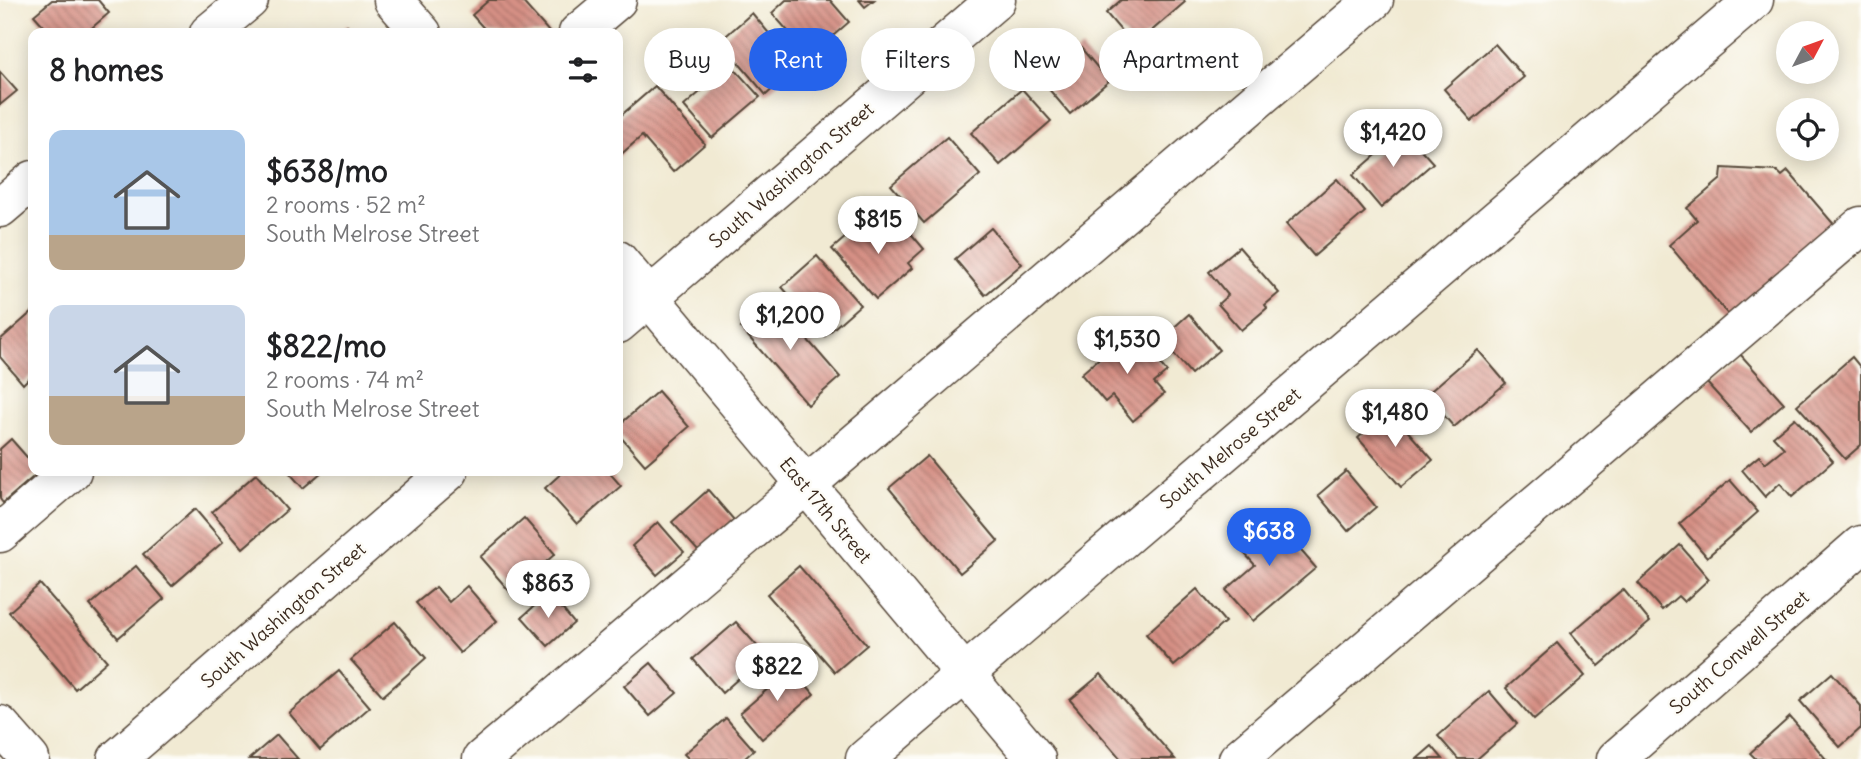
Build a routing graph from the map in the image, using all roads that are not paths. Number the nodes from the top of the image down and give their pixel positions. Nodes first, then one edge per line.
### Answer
1 (248, 0) edge
2 (393, 0) edge
3 (617, 0) edge
4 (996, 0) edge
5 (1374, 0) edge
6 (1754, 0) edge
7 (215, 28) edge
8 (418, 28) edge
9 (584, 28) edge
10 (28, 184) edge
11 (0, 208) edge
12 (1861, 226) edge
13 (623, 266) edge
14 (649, 296) junction
15 (623, 319) edge
16 (66, 476) edge
17 (443, 476) edge
18 (806, 485) junction
19 (0, 533) edge
20 (1861, 545) edge
21 (964, 674) junction
22 (0, 725) edge
23 (30, 759) edge
24 (117, 759) edge
25 (482, 759) edge
26 (865, 759) edge
27 (1036, 759) edge
28 (1238, 759) edge
29 (1616, 759) edge

1 - 7 street
2 - 8 street
3 - 9 street
4 - 14 street, South Washington Street
5 - 18 street
6 - 21 street, South Melrose Street
10 - 11 street
12 - 28 street
13 - 14 street, East 17th Street
14 - 15 street, South Washington Street
14 - 18 street, East 17th Street
16 - 19 street
17 - 24 street, South Washington Street
18 - 21 street, East 17th Street
18 - 25 street
20 - 29 street, South Conwell Street
21 - 26 street, South Melrose Street
21 - 27 street, East 17th Street
22 - 23 street

